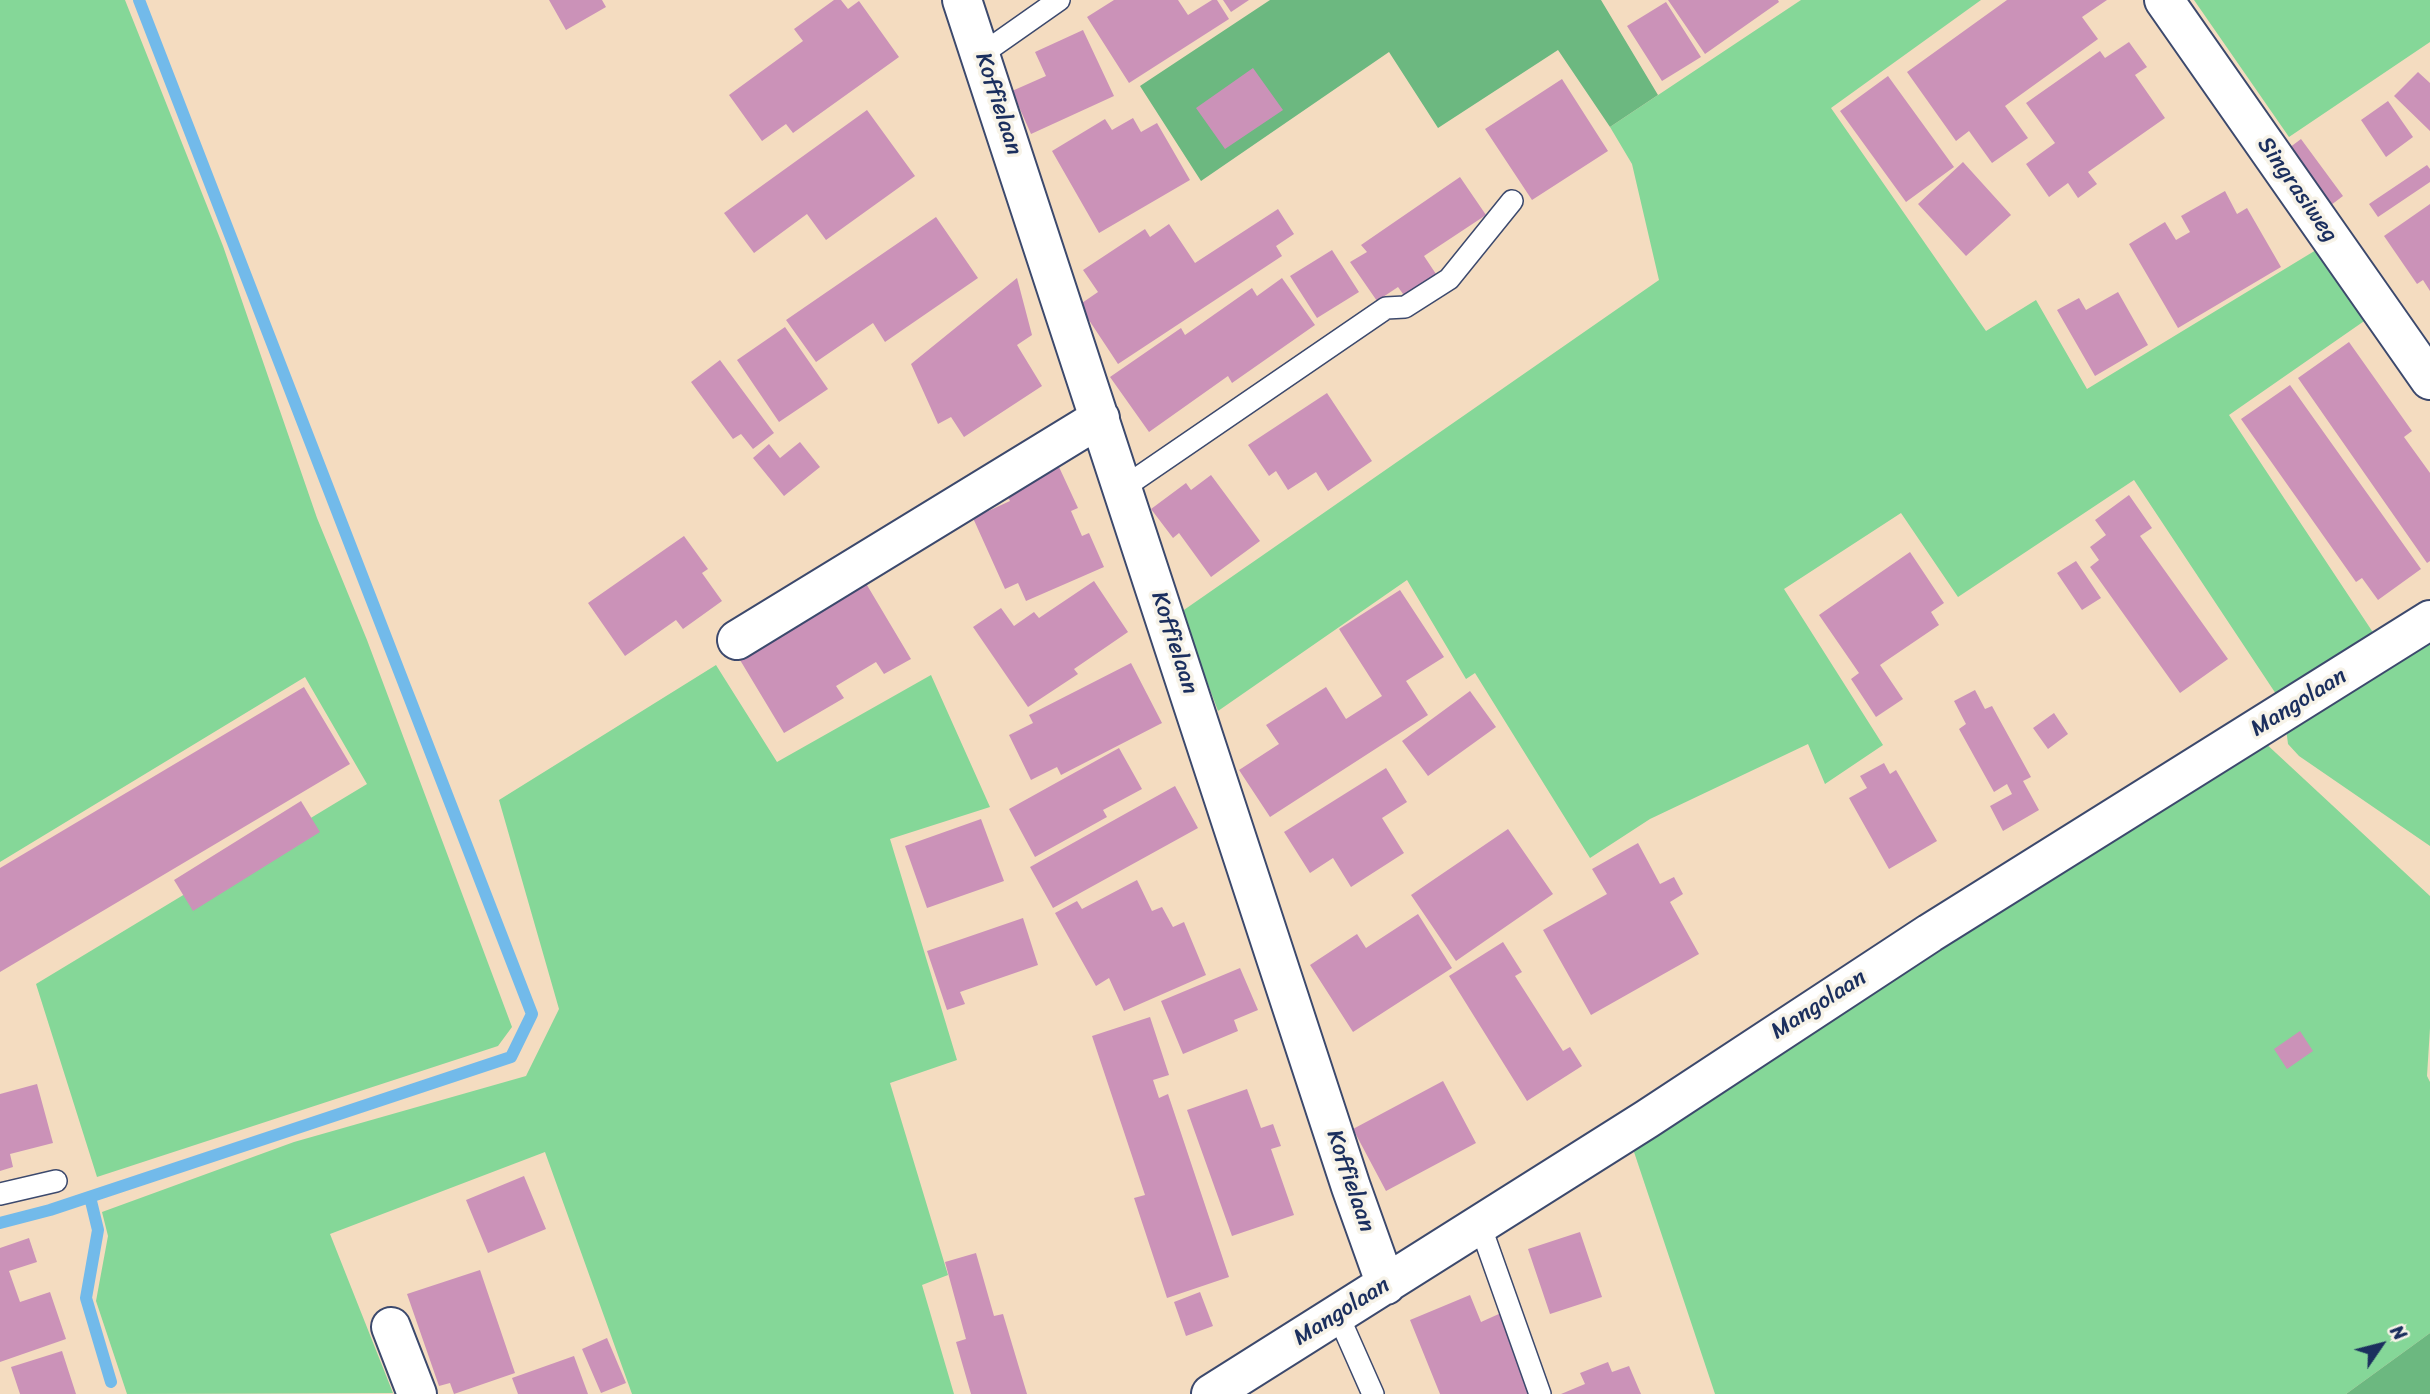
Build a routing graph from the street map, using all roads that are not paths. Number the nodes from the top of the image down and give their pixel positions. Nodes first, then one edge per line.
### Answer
1 (962, 0) edge
2 (1059, 0) edge
3 (2164, 0) edge
4 (982, 54) junction
5 (1512, 201) dead end
6 (2430, 380) edge
7 (1100, 418) junction
8 (1123, 488) junction
9 (2430, 620) edge
10 (737, 640) dead end
11 (56, 1181) dead end
12 (0, 1194) edge
13 (1480, 1225) junction
14 (1386, 1285) junction
15 (1338, 1315) junction
16 (391, 1327) dead end
17 (417, 1394) edge
18 (1211, 1394) edge
19 (1373, 1394) edge
20 (1540, 1394) edge

1 - 4 street, Koffielaan
2 - 4 lane
3 - 6 street, Singrasiweg
4 - 7 street, Koffielaan
5 - 8 lane
7 - 8 street, Koffielaan
7 - 10 street
8 - 14 street, Koffielaan
9 - 13 street, Mangolaan
11 - 12 lane
13 - 14 street, Mangolaan
13 - 20 lane
14 - 15 street, Mangolaan
15 - 18 street, Mangolaan
15 - 19 lane
16 - 17 street

